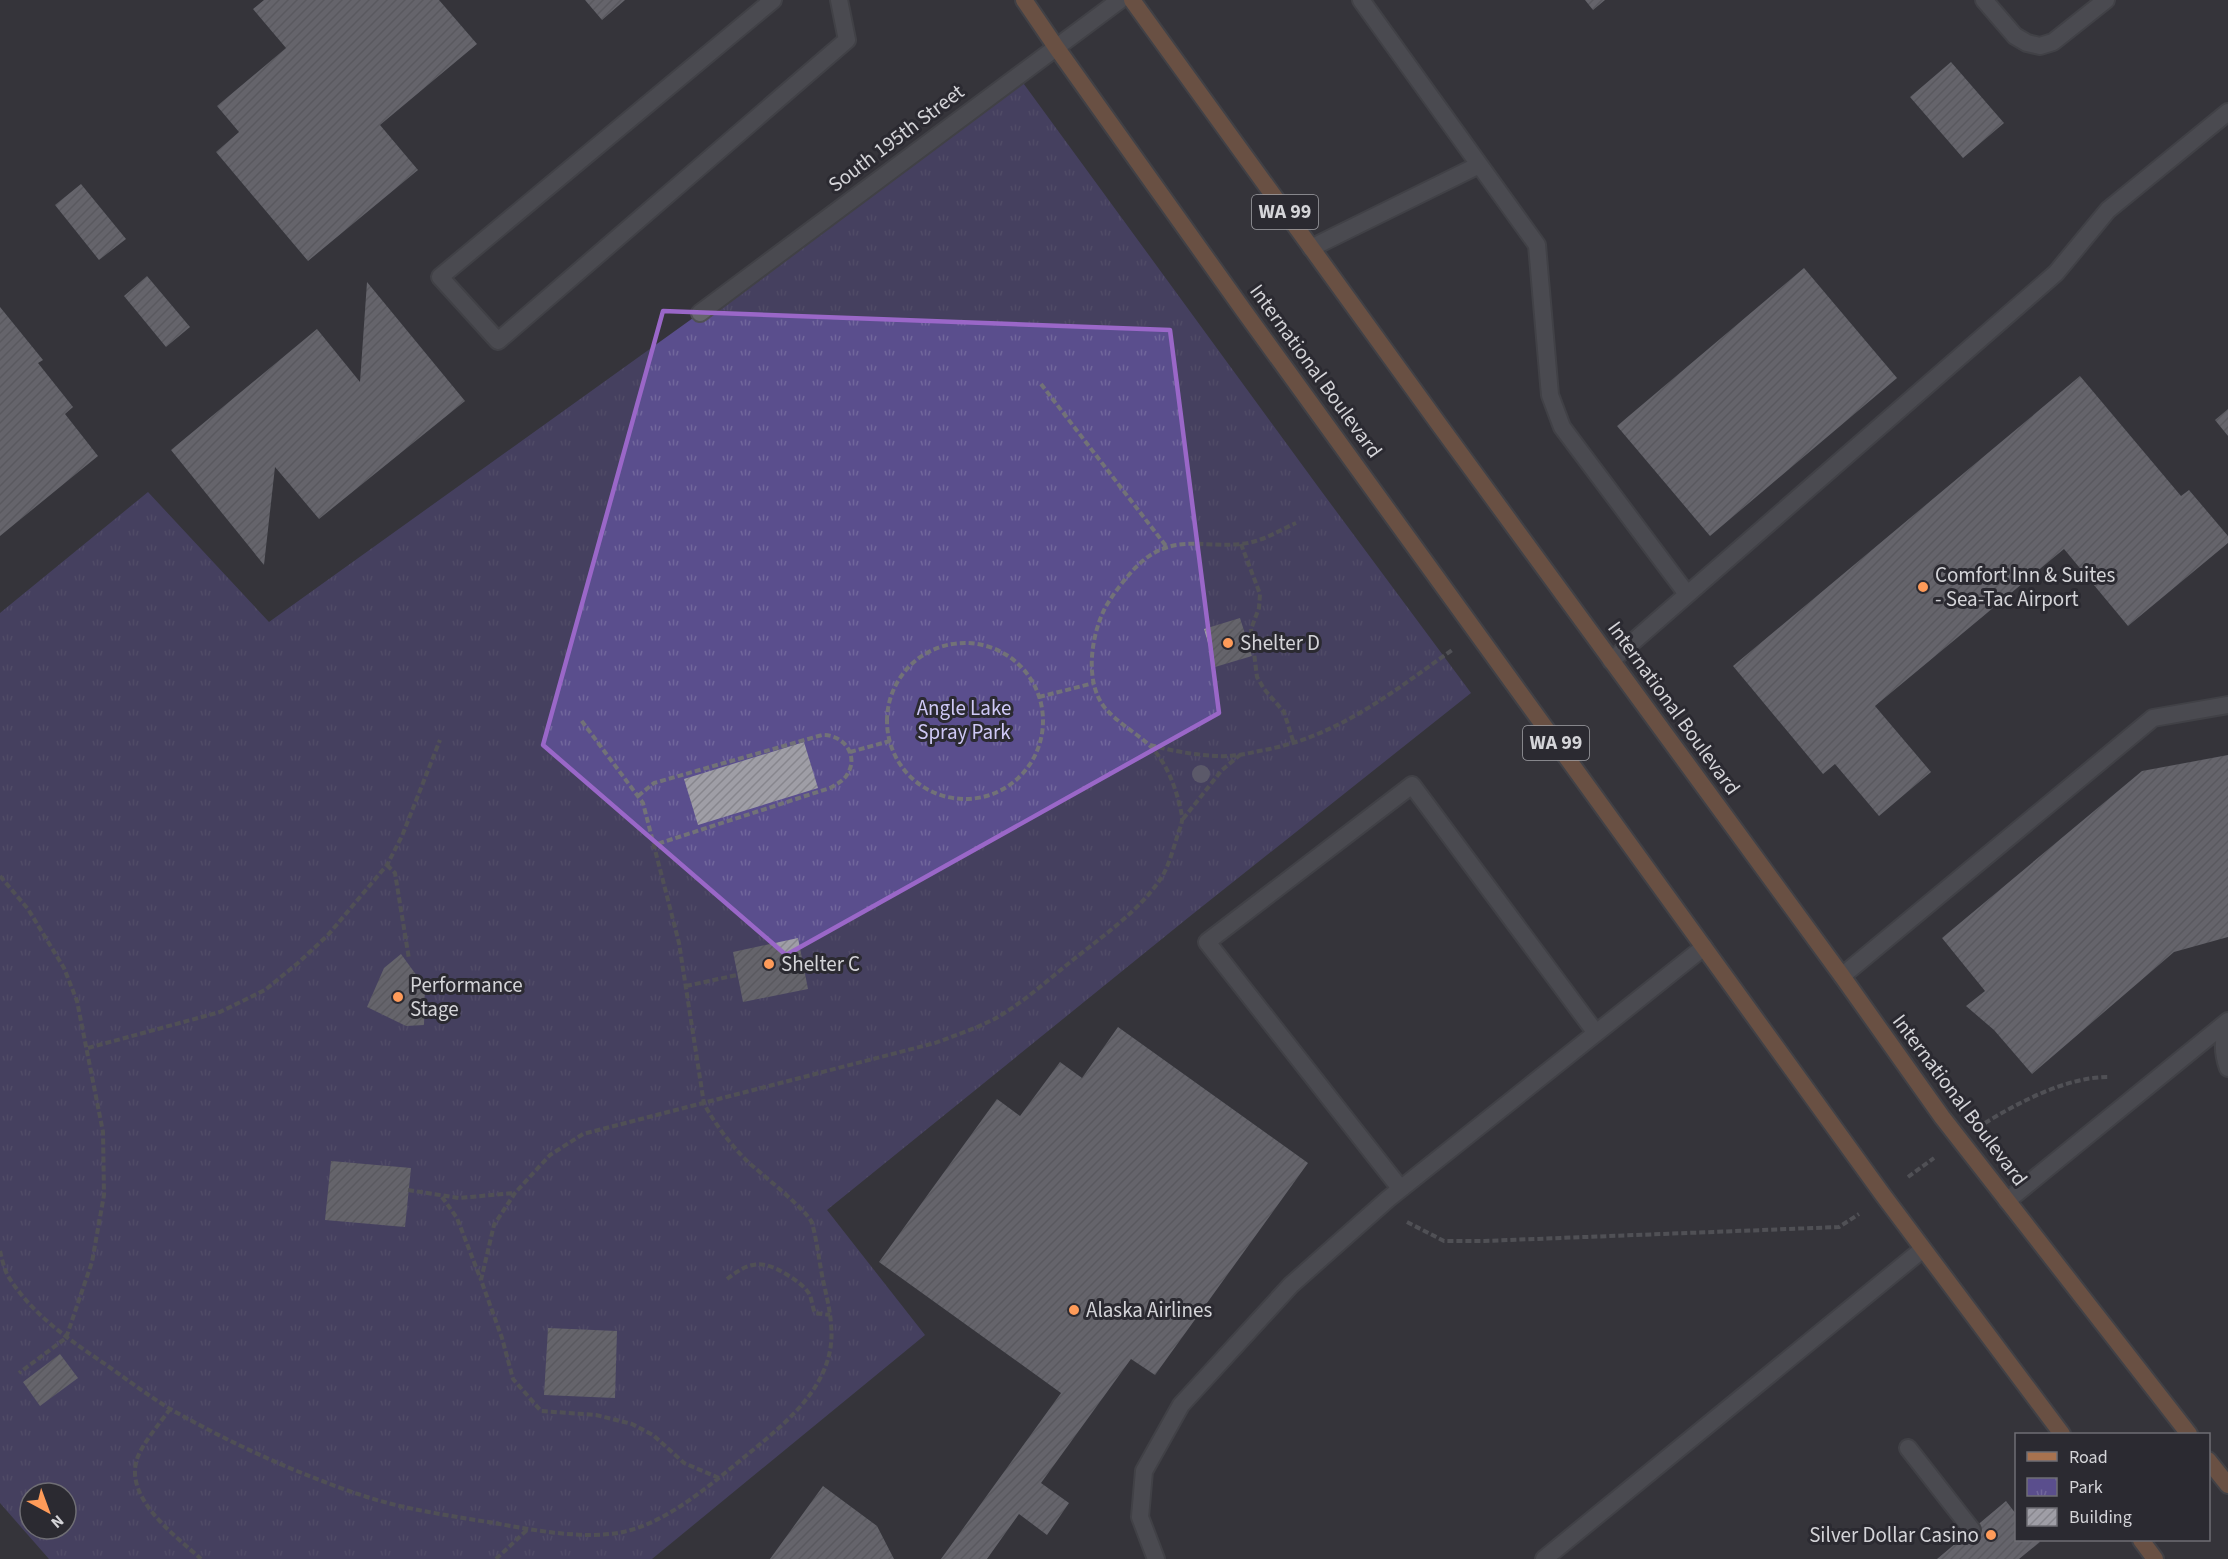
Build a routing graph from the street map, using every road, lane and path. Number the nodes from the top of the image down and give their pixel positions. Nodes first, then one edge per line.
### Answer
1 (772, 0) edge
2 (838, 0) edge
3 (1024, 0) edge
4 (1120, 0) edge
5 (1132, 0) edge
6 (1361, 0) edge
7 (1984, 0) edge
8 (2106, 0) edge
9 (1056, 47) junction
10 (2228, 112) edge
11 (1479, 165) junction
12 (1311, 248) junction
13 (700, 313) dead end
14 (1041, 384) dead end
15 (1296, 523) dead end
16 (1241, 544) junction
17 (1166, 546) junction
18 (1687, 594) junction
19 (1476, 632) junction
20 (1611, 661) junction
21 (1094, 683) junction
22 (1039, 697) junction
23 (2228, 705) edge
24 (581, 720) dead end
25 (440, 740) dead end
26 (890, 741) junction
27 (1294, 744) junction
28 (1149, 745) junction
29 (850, 752) junction
30 (1241, 754) junction
31 (638, 796) junction
32 (1183, 819) junction
33 (654, 845) junction
34 (387, 865) junction
35 (0, 876) edge
36 (1704, 947) junction
37 (409, 959) dead end
38 (737, 975) dead end
39 (1842, 976) junction
40 (686, 986) junction
41 (2228, 1022) edge
42 (1596, 1033) junction
43 (88, 1048) junction
44 (2228, 1068) edge
45 (2161, 1076) junction
46 (704, 1104) junction
47 (1959, 1140) junction
48 (408, 1190) dead end
49 (515, 1193) junction
50 (1394, 1193) junction
51 (1883, 1196) junction
52 (442, 1197) junction
53 (2007, 1201) junction
54 (1923, 1249) junction
55 (0, 1251) edge
56 (727, 1279) dead end
57 (481, 1280) junction
58 (830, 1315) junction
59 (66, 1338) junction
60 (19, 1373) dead end
61 (170, 1409) junction
62 (2061, 1433) edge
63 (2188, 1433) edge
64 (1908, 1448) dead end
65 (2210, 1462) edge
66 (718, 1478) junction
67 (2228, 1485) edge
68 (527, 1529) junction
69 (1972, 1530) dead end
70 (2142, 1541) edge
71 (201, 1559) edge
72 (496, 1559) edge
73 (1156, 1559) edge
74 (1544, 1559) edge
75 (2155, 1559) edge

1 - 2 street
3 - 9 main road, International Boulevard / WA 99
4 - 9 street, South 195th Street
5 - 12 main road, International Boulevard / WA 99
6 - 11 street
7 - 8 street
9 - 13 street, South 195th Street
9 - 19 main road, International Boulevard / WA 99
10 - 18 street
11 - 12 street
11 - 18 street
12 - 20 main road, International Boulevard / WA 99
14 - 17 path
15 - 16 path
16 - 17 path
16 - 27 path
17 - 21 path
18 - 20 street
19 - 27 path
19 - 36 main road, International Boulevard / WA 99
20 - 39 main road, International Boulevard / WA 99
21 - 22 path
21 - 28 path
22 - 26 path
22 - 26 path
23 - 39 street
24 - 31 path
25 - 34 path
26 - 29 path
27 - 30 path
28 - 30 path
28 - 32 path
29 - 31 path
29 - 33 path
30 - 32 path
31 - 33 path
32 - 46 path
33 - 40 path
34 - 37 path
34 - 43 path
35 - 43 path
36 - 42 street
36 - 51 main road, International Boulevard / WA 99
38 - 40 path
39 - 47 main road, International Boulevard / WA 99
40 - 46 path
41 - 44 street
41 - 45 street
42 - 50 street
42 - 50 street
43 - 59 path
45 - 47 path
45 - 53 street
46 - 49 path
46 - 58 path
47 - 51 path
47 - 53 main road, International Boulevard / WA 99
48 - 52 path
49 - 52 path
49 - 57 path
50 - 51 path
50 - 73 street
51 - 54 main road, International Boulevard / WA 99
52 - 57 path
53 - 63 main road, International Boulevard / WA 99
54 - 62 main road, International Boulevard / WA 99
54 - 74 street
55 - 59 path
56 - 58 path
57 - 66 path
58 - 66 path
59 - 60 path
59 - 61 path
61 - 68 path
61 - 71 path
64 - 69 street
65 - 67 main road
66 - 68 path
68 - 72 path
70 - 75 main road

